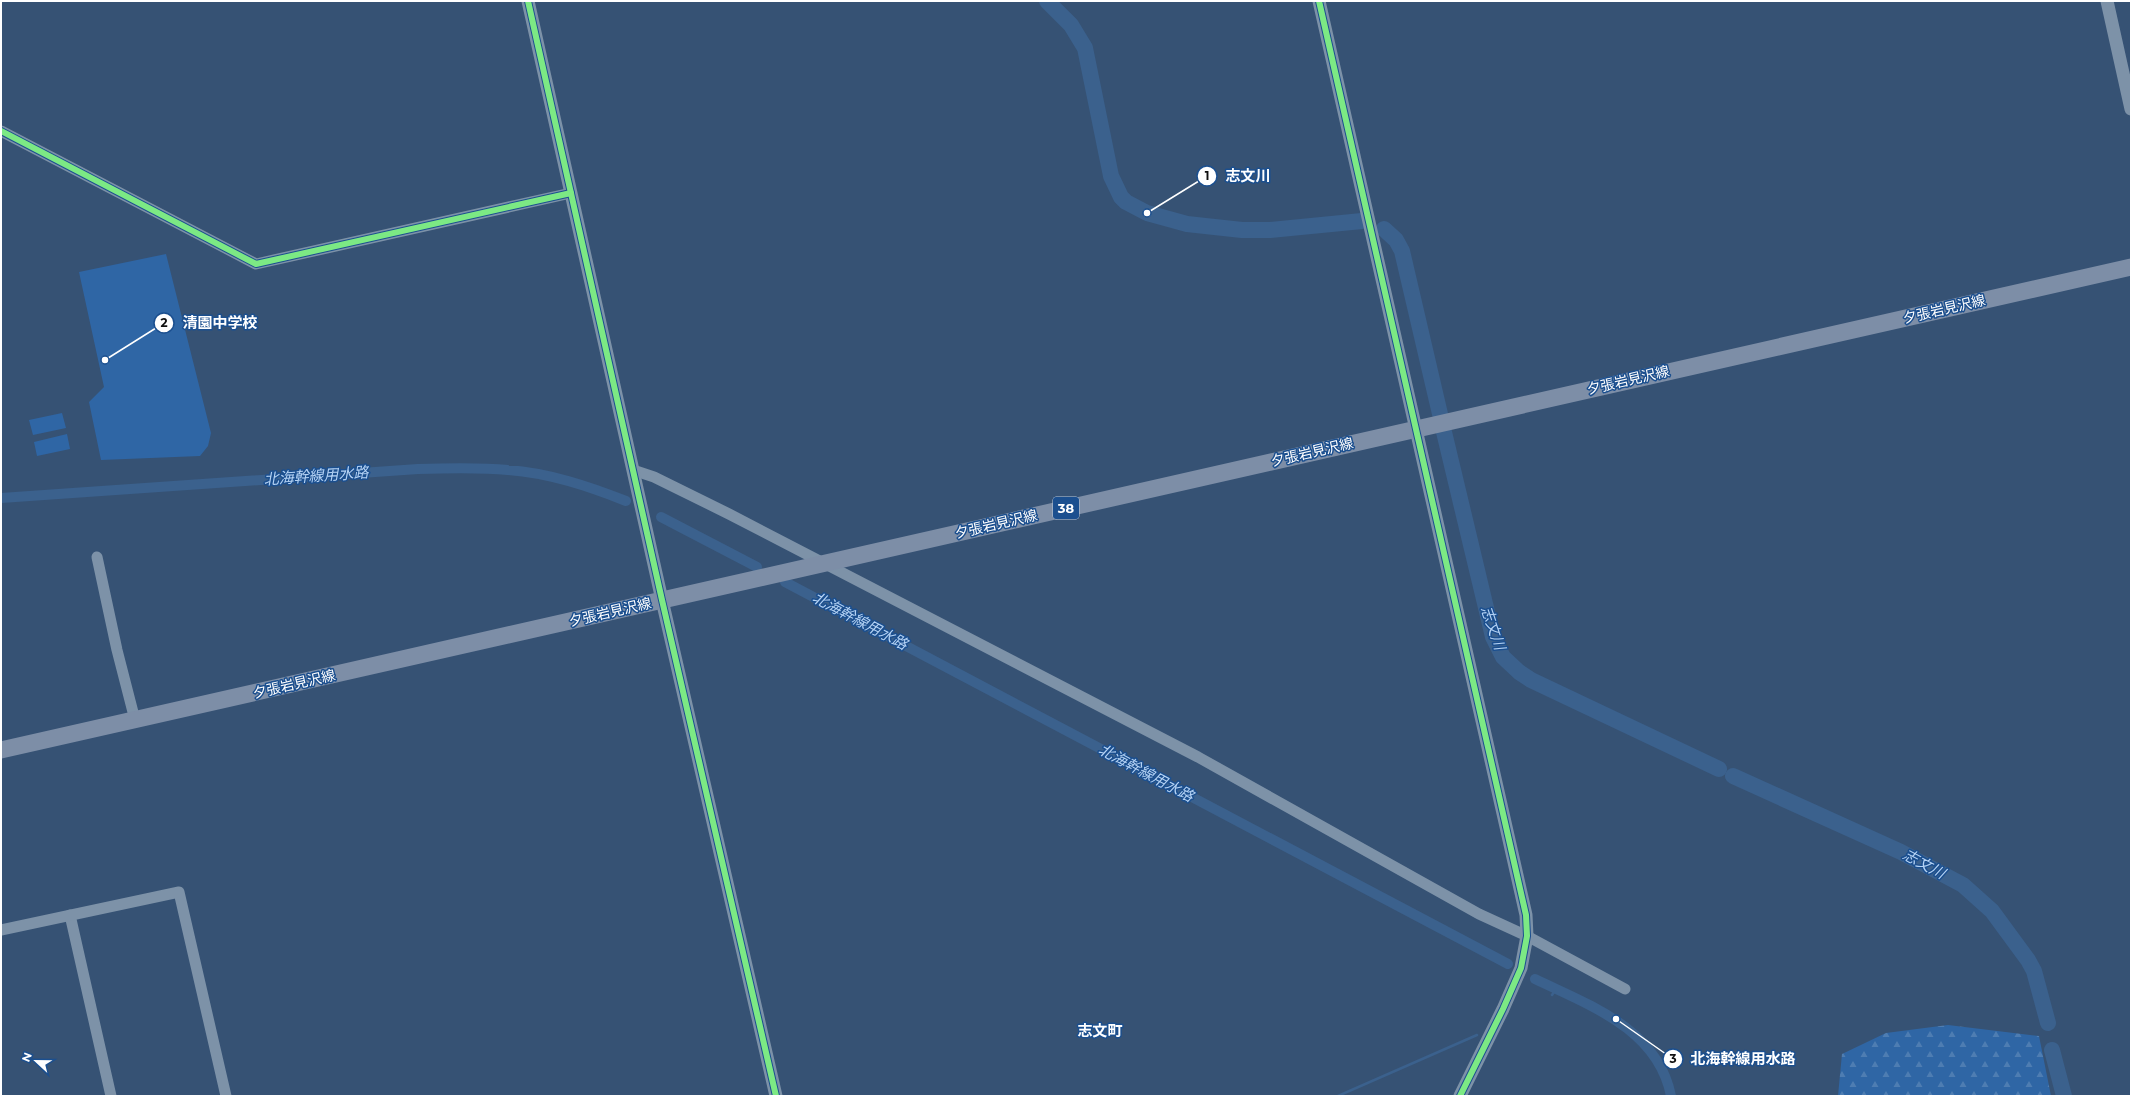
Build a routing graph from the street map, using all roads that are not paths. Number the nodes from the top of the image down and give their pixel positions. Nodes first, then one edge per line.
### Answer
1 (528, 1) edge
2 (1319, 1) edge
3 (2107, 1) edge
4 (2131, 109) edge
5 (1, 131) edge
6 (571, 192) junction
7 (2131, 267) edge
8 (1416, 429) junction
9 (633, 470) junction
10 (97, 557) dead end
11 (821, 564) junction
12 (662, 600) junction
13 (135, 720) junction
14 (1, 750) edge
15 (70, 915) junction
16 (1, 930) edge
17 (1527, 936) junction
18 (1625, 989) dead end
19 (111, 1096) edge
20 (226, 1096) edge
21 (776, 1096) edge
22 (1460, 1096) edge

1 - 6 street
2 - 8 street
3 - 4 street
5 - 6 street
6 - 9 street
7 - 8 main road, 夕張岩見沢線 / 38
8 - 11 main road, 夕張岩見沢線 / 38
8 - 17 street
9 - 11 street
9 - 12 street
10 - 13 street
11 - 12 main road, 夕張岩見沢線 / 38
11 - 17 street
12 - 13 main road, 夕張岩見沢線 / 38
12 - 21 street
13 - 14 main road, 夕張岩見沢線 / 38
15 - 16 street
15 - 19 street
15 - 20 street
17 - 18 street
17 - 22 street

